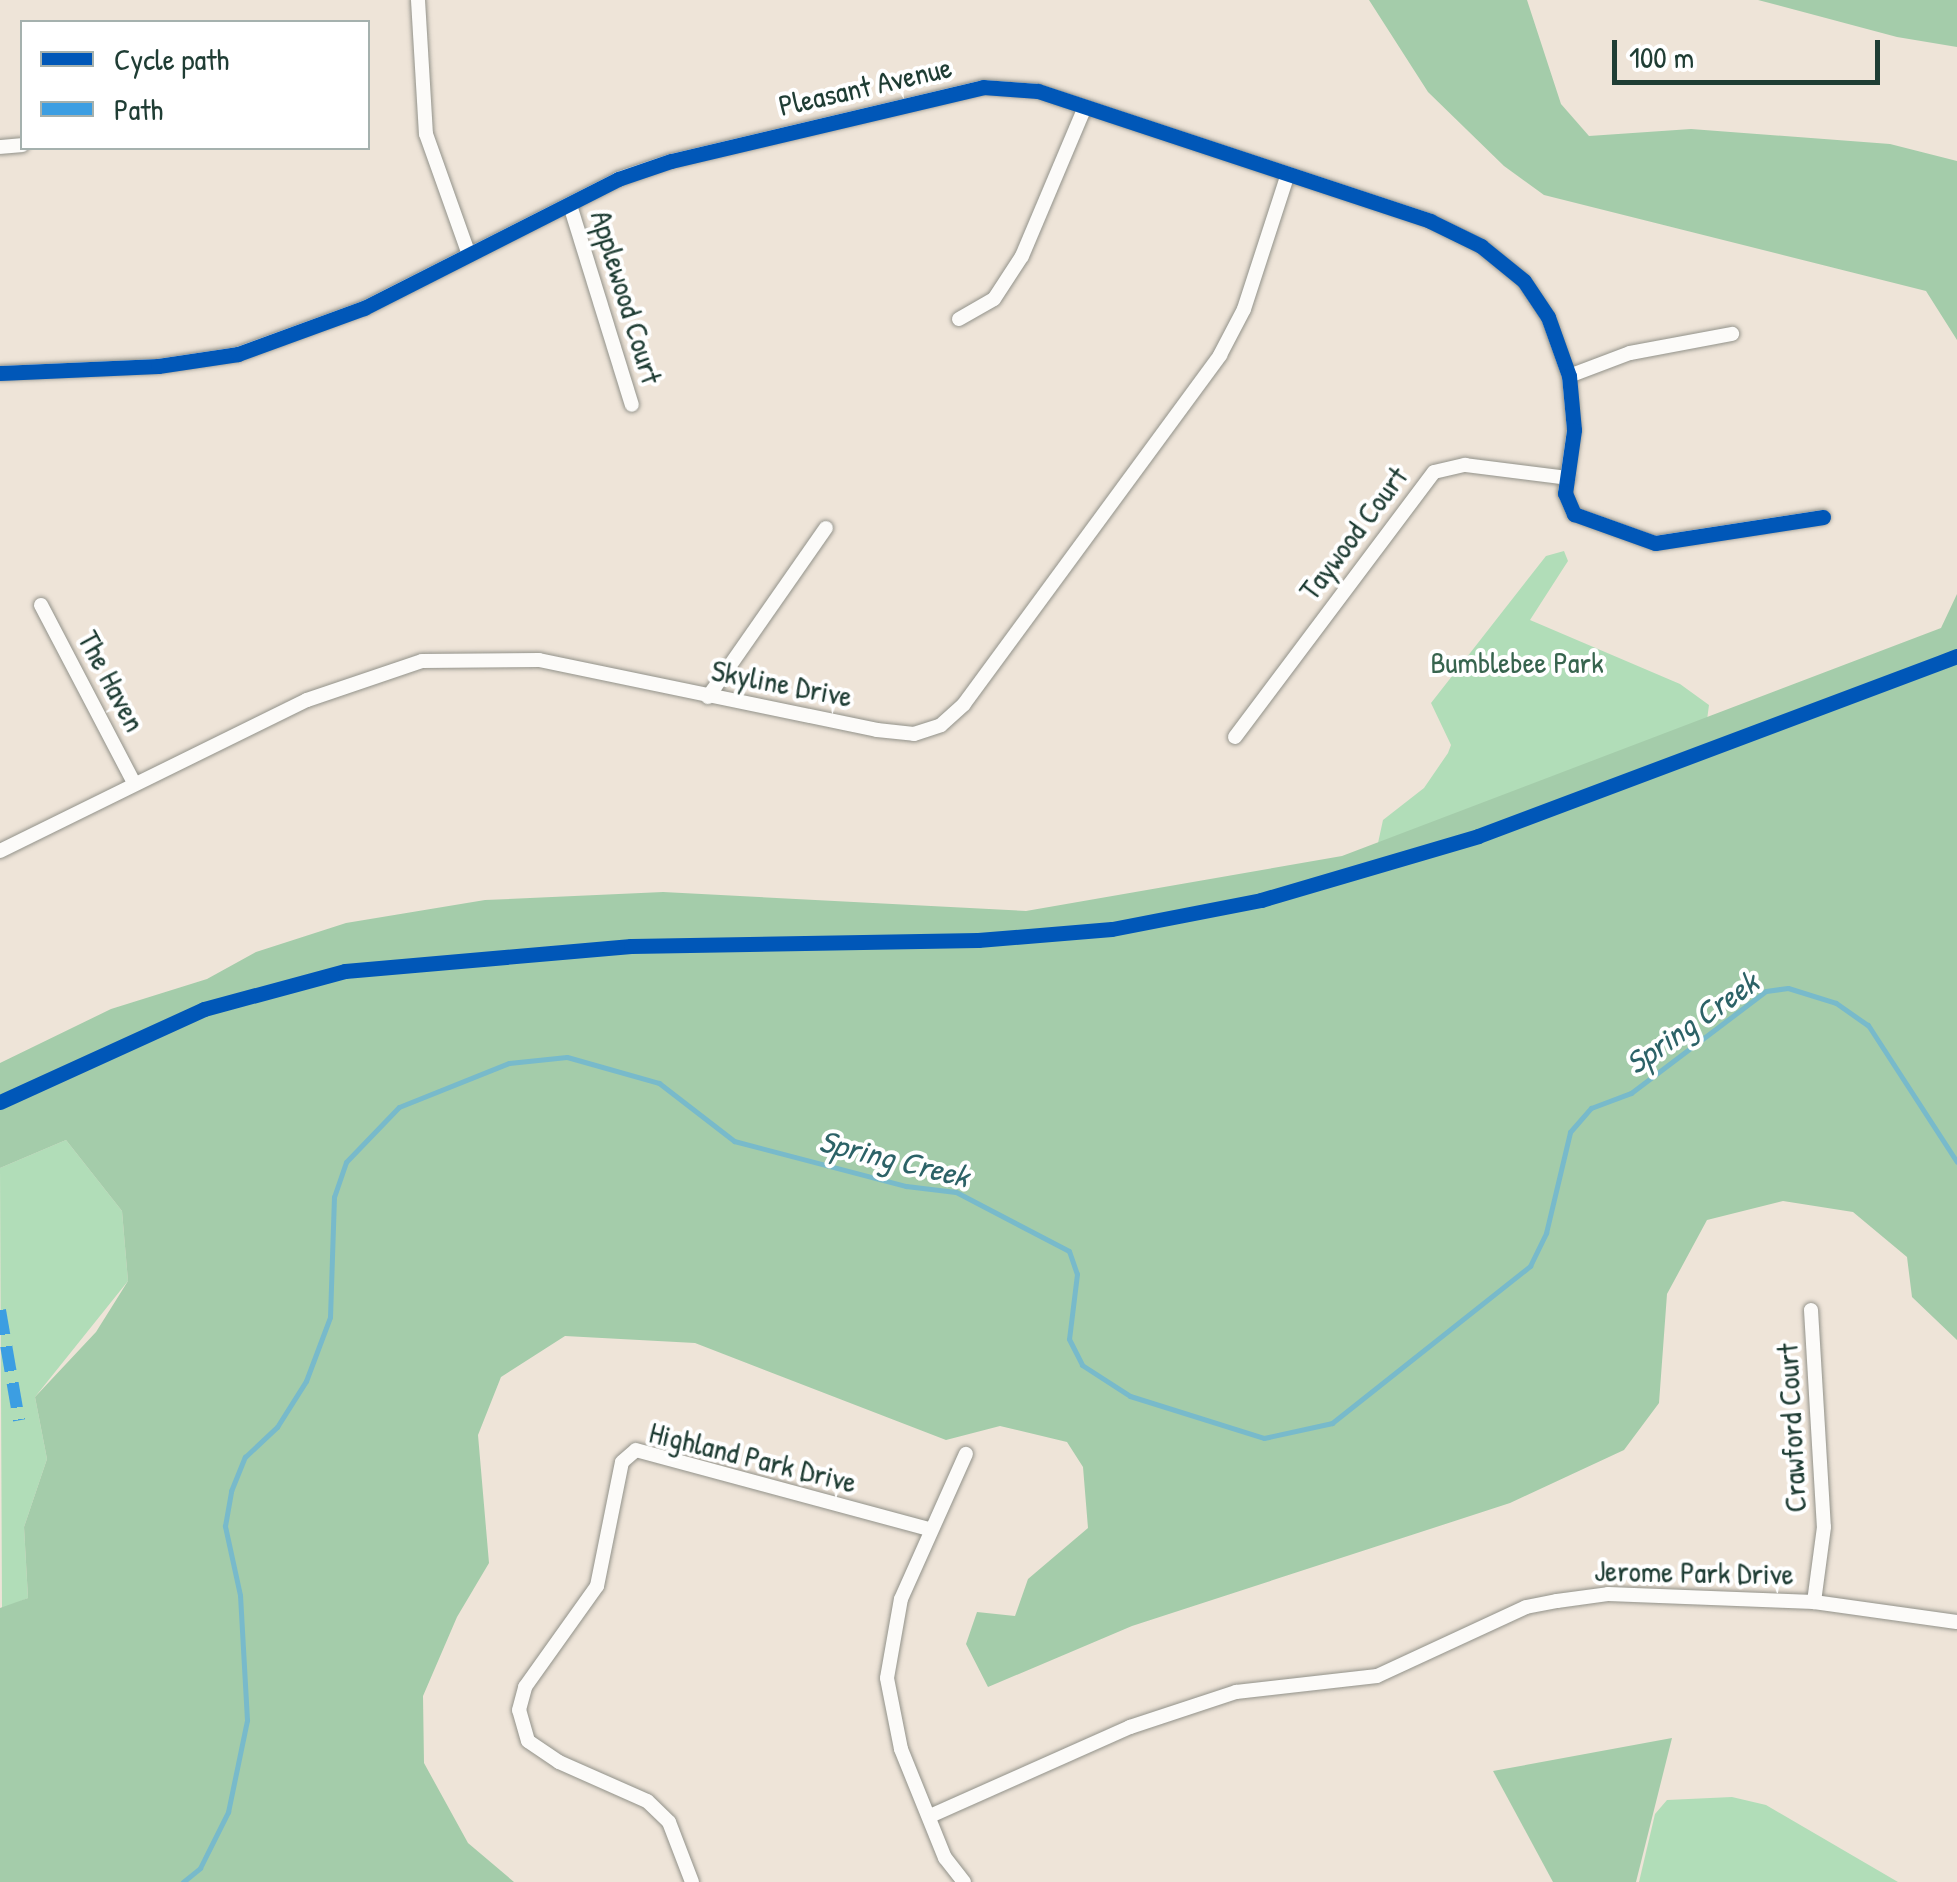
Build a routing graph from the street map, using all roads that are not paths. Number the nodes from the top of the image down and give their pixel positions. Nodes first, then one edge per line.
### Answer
1 (418, 0) edge
2 (1084, 109) junction
3 (1287, 177) junction
4 (570, 205) junction
5 (468, 252) junction
6 (959, 320) dead end
7 (1732, 334) dead end
8 (0, 373) edge
9 (1569, 376) junction
10 (632, 405) dead end
11 (1566, 486) junction
12 (1823, 517) dead end
13 (826, 528) dead end
14 (40, 605) dead end
15 (708, 696) junction
16 (1235, 738) dead end
17 (134, 783) junction
18 (0, 851) edge
19 (1812, 1310) dead end
20 (966, 1454) dead end
21 (928, 1529) junction
22 (1814, 1602) junction
23 (1957, 1622) edge
24 (930, 1816) junction
25 (692, 1882) edge
26 (964, 1882) edge

1 - 5 street
2 - 3 street, Pleasant Avenue
2 - 4 street, Pleasant Avenue
2 - 6 street
3 - 9 street, Pleasant Avenue
3 - 15 street, Skyline Drive
4 - 5 street, Pleasant Avenue
4 - 10 street, Applewood Court
5 - 8 street, Pleasant Avenue
7 - 9 street
9 - 11 street, Pleasant Avenue
11 - 12 street
11 - 16 street, Taywood Court
13 - 15 street
14 - 17 street, The Haven
15 - 17 street, Skyline Drive
17 - 18 street, Skyline Drive
19 - 22 street, Crawford Court
20 - 21 street
21 - 24 street
21 - 25 street, Highland Park Drive
22 - 23 street, Jerome Park Drive
22 - 24 street, Jerome Park Drive
24 - 26 street

